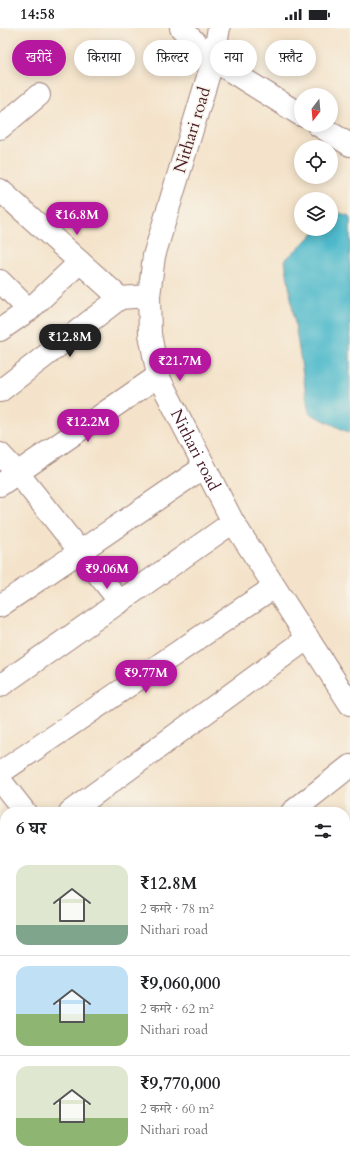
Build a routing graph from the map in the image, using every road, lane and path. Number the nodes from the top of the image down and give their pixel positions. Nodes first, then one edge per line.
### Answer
1 (181, 28) edge
2 (219, 28) edge
3 (217, 40) edge
4 (210, 57) edge
5 (210, 70) edge
6 (239, 76) edge
7 (39, 95) dead end
8 (294, 111) edge
9 (0, 128) edge
10 (329, 132) edge
11 (350, 145) edge
12 (0, 190) edge
13 (80, 262) junction
14 (0, 281) edge
15 (149, 296) junction
16 (120, 298) junction
17 (30, 310) junction
18 (0, 330) edge
19 (158, 376) junction
20 (0, 392) edge
21 (0, 454) edge
22 (204, 467) junction
23 (17, 472) junction
24 (0, 485) edge
25 (233, 522) junction
26 (81, 552) junction
27 (274, 587) junction
28 (120, 602) junction
29 (0, 606) edge
30 (308, 638) junction
31 (0, 686) edge
32 (350, 704) edge
33 (350, 766) edge
34 (0, 773) edge
35 (0, 780) edge
36 (21, 807) edge
37 (77, 807) edge
38 (298, 807) edge

1 - 4 street
2 - 3 street, Nithari road
5 - 15 street, Nithari road
6 - 8 street
7 - 9 street
10 - 11 street
12 - 13 street
13 - 16 street
13 - 17 street
14 - 17 street
15 - 16 street
15 - 19 street, Nithari road
16 - 20 street
17 - 18 street
19 - 22 street, Nithari road
19 - 23 street
21 - 23 street
22 - 25 street, Nithari road
22 - 26 street
23 - 24 street
23 - 26 street
25 - 27 street, Nithari road
25 - 28 street
26 - 28 street
26 - 29 street
27 - 30 street, Nithari road
27 - 34 street
28 - 31 street
30 - 32 street, Nithari road
30 - 37 street
33 - 38 street
35 - 36 street

